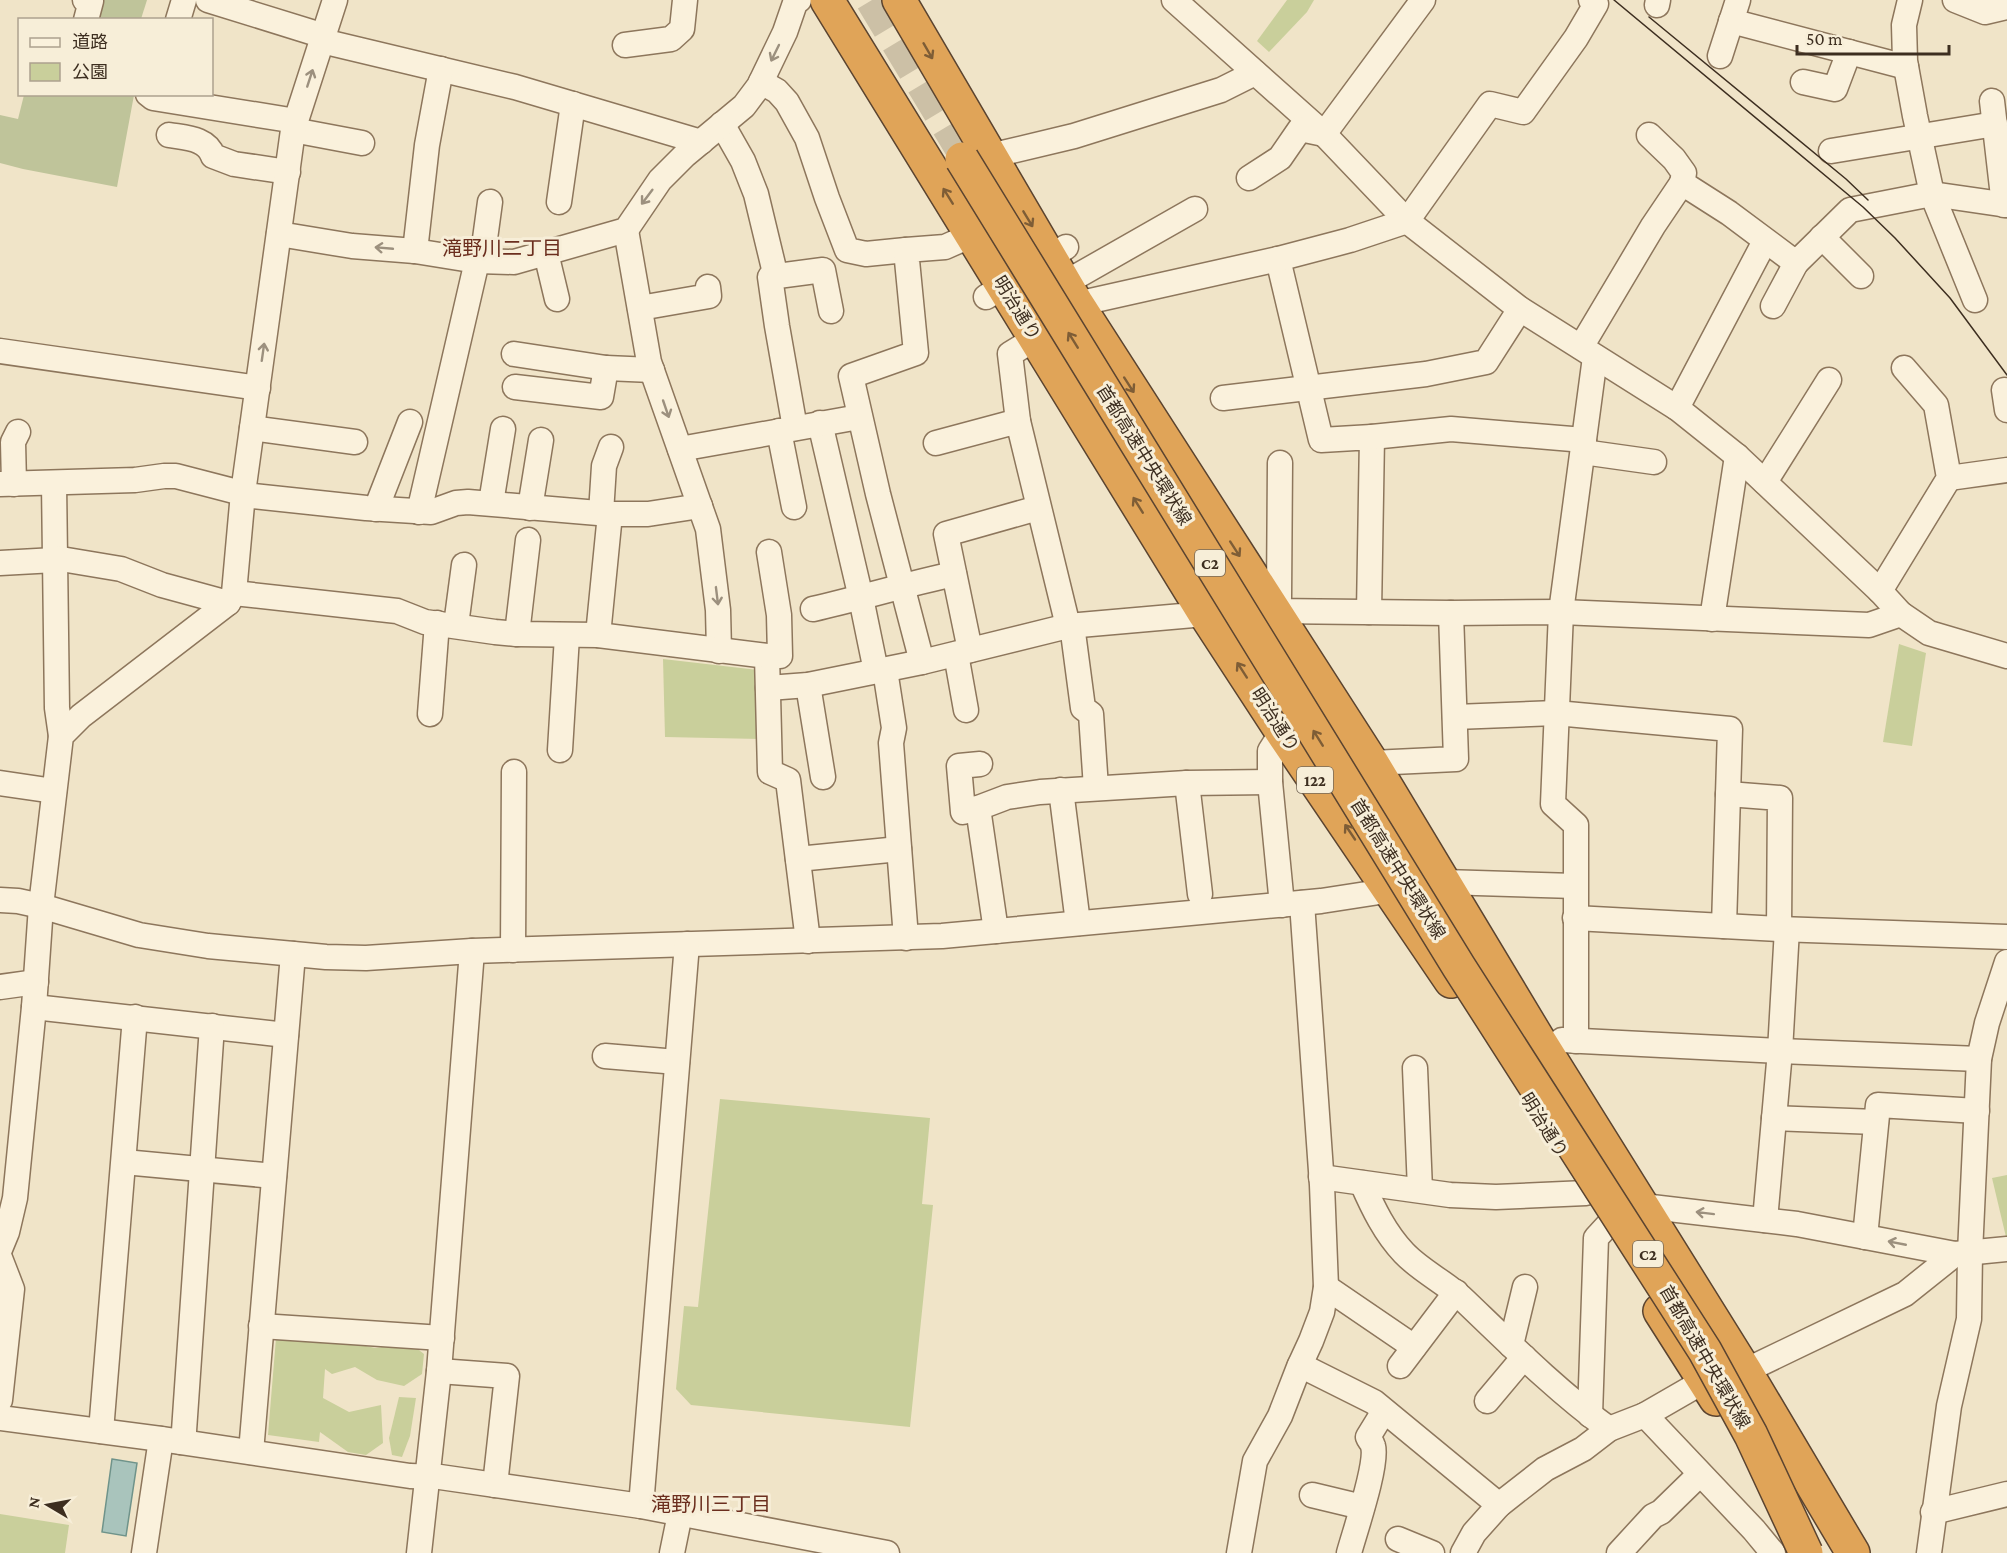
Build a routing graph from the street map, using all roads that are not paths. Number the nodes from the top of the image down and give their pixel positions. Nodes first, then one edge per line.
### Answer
1 (85, 0) edge
2 (184, 0) edge
3 (208, 0) edge
4 (335, 0) edge
5 (685, 0) edge
6 (827, 0) edge
7 (899, 0) edge
8 (1423, 0) edge
9 (1591, 0) edge
10 (1910, 0) edge
11 (1955, 0) edge
12 (790, 1) edge
13 (1178, 1) edge
14 (1734, 10) edge
15 (2005, 12) edge
16 (87, 18) edge
17 (179, 18) edge
18 (323, 39) junction
19 (625, 45) dead end
20 (1849, 52) junction
21 (1720, 56) dead end
22 (1906, 67) junction
23 (441, 69) junction
24 (1255, 73) junction
25 (761, 82) junction
26 (1803, 82) dead end
27 (150, 96) edge
28 (573, 104) junction
29 (723, 124) junction
30 (295, 126) junction
31 (1324, 134) junction
32 (169, 135) dead end
33 (1648, 135) dead end
34 (1919, 136) junction
35 (362, 142) dead end
36 (701, 142) junction
37 (1831, 151) dead end
38 (976, 158) junction
39 (288, 172) junction
40 (1249, 178) dead end
41 (1682, 183) junction
42 (1932, 194) junction
43 (490, 202) dead end
44 (559, 202) dead end
45 (2006, 205) edge
46 (1195, 209) dead end
47 (1407, 221) junction
48 (626, 230) junction
49 (279, 234) junction
50 (972, 234) junction
51 (1822, 237) junction
52 (1765, 241) junction
53 (906, 250) junction
54 (415, 251) junction
55 (546, 253) junction
56 (1278, 259) junction
57 (480, 261) junction
58 (1796, 263) junction
59 (1065, 273) junction
60 (1861, 276) dead end
61 (776, 277) junction
62 (708, 287) dead end
63 (995, 291) junction
64 (556, 299) dead end
65 (1975, 300) dead end
66 (1773, 306) dead end
67 (640, 308) junction
68 (1520, 309) junction
69 (831, 311) dead end
70 (1036, 338) junction
71 (0, 351) edge
72 (1588, 352) junction
73 (513, 354) dead end
74 (606, 368) junction
75 (1904, 368) dead end
76 (652, 370) junction
77 (1828, 380) dead end
78 (515, 387) dead end
79 (258, 388) junction
80 (1309, 389) junction
81 (1223, 398) dead end
82 (1677, 408) junction
83 (859, 417) junction
84 (1018, 421) junction
85 (410, 422) dead end
86 (820, 423) junction
87 (252, 428) junction
88 (503, 429) dead end
89 (787, 429) junction
90 (18, 432) dead end
91 (1372, 437) junction
92 (541, 440) dead end
93 (355, 442) dead end
94 (936, 443) dead end
95 (1583, 446) junction
96 (611, 447) dead end
97 (680, 449) junction
98 (1737, 456) junction
99 (1654, 462) dead end
100 (1280, 463) dead end
101 (2007, 470) edge
102 (1949, 478) junction
103 (1765, 482) junction
104 (54, 483) junction
105 (7, 484) edge
106 (243, 493) junction
107 (490, 503) junction
108 (700, 506) junction
109 (794, 507) dead end
110 (530, 508) junction
111 (1038, 508) junction
112 (376, 509) junction
113 (419, 512) junction
114 (605, 514) junction
115 (528, 540) dead end
116 (770, 552) dead end
117 (55, 559) junction
118 (0, 563) edge
119 (464, 565) dead end
120 (954, 574) junction
121 (903, 585) junction
122 (1880, 591) junction
123 (231, 598) junction
124 (861, 598) junction
125 (813, 609) dead end
126 (1274, 611) junction
127 (1369, 612) junction
128 (1561, 612) junction
129 (1451, 613) junction
130 (1205, 614) junction
131 (1901, 614) junction
132 (1712, 619) junction
133 (446, 624) junction
134 (1070, 625) junction
135 (517, 634) junction
136 (598, 635) junction
137 (567, 636) junction
138 (719, 651) junction
139 (963, 652) junction
140 (2007, 656) edge
141 (767, 657) junction
142 (922, 662) junction
143 (880, 670) junction
144 (808, 685) junction
145 (768, 688) junction
146 (966, 710) dead end
147 (1556, 713) junction
148 (430, 714) dead end
149 (1455, 717) junction
150 (1282, 732) junction
151 (61, 736) junction
152 (560, 750) dead end
153 (1372, 763) junction
154 (980, 764) dead end
155 (514, 772) dead end
156 (823, 777) dead end
157 (1270, 782) junction
158 (0, 783) edge
159 (1187, 783) junction
160 (1096, 788) junction
161 (1061, 790) junction
162 (54, 791) junction
163 (1728, 794) junction
164 (978, 808) junction
165 (899, 849) junction
166 (798, 859) junction
167 (1444, 882) junction
168 (1575, 886) junction
169 (1388, 889) junction
170 (1200, 894) dead end
171 (0, 900) edge
172 (1292, 904) junction
173 (41, 906) junction
174 (1575, 918) junction
175 (1078, 923) junction
176 (1724, 926) junction
177 (1783, 929) junction
178 (996, 931) junction
179 (2007, 937) edge
180 (906, 938) junction
181 (808, 941) junction
182 (687, 944) junction
183 (513, 950) junction
184 (472, 951) junction
185 (293, 954) junction
186 (2007, 962) edge
187 (1463, 965) dead end
188 (36, 982) junction
189 (0, 987) edge
190 (34, 1006) junction
191 (135, 1017) junction
192 (212, 1026) junction
193 (286, 1035) junction
194 (1538, 1039) junction
195 (1576, 1041) junction
196 (1780, 1052) junction
197 (605, 1056) dead end
198 (1979, 1059) junction
199 (677, 1062) junction
200 (1415, 1068) dead end
201 (1977, 1111) junction
202 (1774, 1118) junction
203 (1876, 1122) junction
204 (10, 1152) edge
205 (124, 1162) junction
206 (201, 1168) junction
207 (274, 1176) junction
208 (1321, 1177) junction
209 (1362, 1183) junction
210 (1420, 1190) junction
211 (1586, 1192) junction
212 (1643, 1206) junction
213 (1765, 1220) junction
214 (1607, 1226) junction
215 (1865, 1237) junction
216 (0, 1249) edge
217 (2007, 1249) edge
218 (1962, 1253) junction
219 (0, 1258) edge
220 (1326, 1287) junction
221 (1525, 1287) dead end
222 (1456, 1292) junction
223 (261, 1326) junction
224 (442, 1338) junction
225 (1517, 1351) junction
226 (1300, 1365) junction
227 (439, 1371) junction
228 (1745, 1371) junction
229 (1704, 1381) junction
230 (0, 1400) edge
231 (1487, 1401) dead end
232 (1384, 1411) junction
233 (1645, 1415) junction
234 (0, 1418) edge
235 (1599, 1422) junction
236 (101, 1431) junction
237 (171, 1440) junction
238 (251, 1452) junction
239 (1700, 1474) junction
240 (429, 1476) junction
241 (495, 1485) junction
242 (2007, 1494) edge
243 (1312, 1495) dead end
244 (1500, 1505) junction
245 (641, 1506) junction
246 (1362, 1507) junction
247 (1934, 1512) junction
248 (680, 1514) junction
249 (1398, 1539) dead end
250 (793, 1544) edge
251 (144, 1553) edge
252 (419, 1553) edge
253 (672, 1553) edge
254 (887, 1553) edge
255 (1239, 1553) edge
256 (1349, 1553) edge
257 (1432, 1553) edge
258 (1463, 1553) edge
259 (1619, 1553) edge
260 (1773, 1553) edge
261 (1806, 1553) edge
262 (1813, 1553) edge
263 (1852, 1553) edge
264 (1929, 1553) edge

1 - 16 street
2 - 17 street
3 - 18 street
4 - 18 street
5 - 19 street
50 -> 6 highway, 明治通り / 122
7 -> 38 highway
8 - 31 street
9 - 47 street
10 - 22 street
11 - 15 street
12 -> 25 street
13 - 24 street
14 - 20 street
14 - 21 street
18 - 23 street
30 -> 18 street
20 - 22 street
20 - 26 street
22 - 34 street
23 - 28 street
23 - 54 street
24 - 31 street
24 - 38 street
25 - 29 street
25 - 53 street
27 - 30 street
28 - 36 street
28 - 44 street
29 - 36 street
29 - 61 street
30 - 35 street
30 - 39 street
31 - 40 street
31 - 47 street
32 - 39 street
33 - 41 street
34 - 37 street
34 - 42 street
34 - 45 street
36 -> 48 street
38 -> 59 highway
261 -> 38 highway, 首都高速中央環状線 / C2, bridge
39 - 49 street
41 - 52 street
41 - 72 street
42 - 45 street
42 - 51 street
42 - 65 street
43 - 57 street
46 - 59 street
47 - 56 street
47 - 68 street
48 - 55 street
48 - 67 street
54 -> 49 street
79 -> 49 street
50 - 53 street
50 - 63 highway, 明治通り / 122
51 - 58 street
51 - 60 street
52 - 58 street
52 - 82 street
53 - 83 street
54 - 57 street
55 - 57 street
55 - 64 street
56 - 59 street
56 - 80 street
57 - 113 street
58 - 66 street
59 - 63 street
59 -> 126 highway
61 - 69 street
61 - 89 street
62 - 67 street
63 - 70 highway, 明治通り / 122
67 - 76 street
68 - 72 street
68 - 80 street
70 - 84 street
130 -> 70 highway, 明治通り / 122
71 - 79 street
72 - 82 street
72 - 95 street
73 - 74 street
74 - 76 street
74 - 78 street
75 - 102 street
76 -> 97 street
77 - 103 street
79 - 87 street
80 - 81 street
80 - 91 street
82 - 98 street
83 - 86 street
83 - 121 street
84 - 94 street
84 - 111 street
85 - 112 street
86 - 89 street
86 - 124 street
87 - 93 street
87 - 106 street
88 - 107 street
89 - 97 street
89 - 109 street
90 - 105 street
91 - 95 street
91 - 127 street
92 - 110 street
95 - 99 street
95 - 128 street
96 - 114 street
97 - 108 street
98 - 103 street
98 - 132 street
100 - 126 street
101 - 102 street
102 - 122 street
103 - 122 street
104 - 105 street
104 - 106 street
104 - 117 street
106 - 112 street
106 - 123 street
107 - 110 street
107 - 113 street
108 - 114 street
108 -> 138 street
110 - 114 street
111 - 120 street
111 - 134 street
112 - 113 street
114 - 136 street
115 - 135 street
116 - 141 street
117 - 118 street
117 - 123 street
117 - 151 street
119 - 133 street
120 - 121 street
120 - 139 street
121 - 124 street
121 - 142 street
122 - 131 street
123 - 133 street
123 - 151 street
124 - 125 street
124 - 143 street
126 - 127 street
126 - 153 highway
127 - 129 street
128 - 129 street
128 - 132 street
128 - 147 street
129 - 149 street
130 - 134 street
150 -> 130 highway, 明治通り / 122
131 - 132 street
131 - 140 street
133 - 135 street
133 - 148 street
134 - 139 street
134 - 160 street
135 - 137 street
136 - 137 street
136 - 138 street
137 - 152 street
138 - 141 street
139 - 142 street
139 - 146 street
141 - 145 street
142 - 143 street
143 - 144 street
143 - 165 street
144 - 145 street
144 - 156 street
145 - 166 street
147 - 149 street
147 - 163 street
147 - 168 street
149 - 153 street
150 - 157 street
169 -> 150 highway, 明治通り / 122
151 - 162 street
153 - 167 highway
154 - 164 street
155 - 183 street
157 - 159 street
157 - 172 street
158 - 162 street
159 - 160 street
159 - 170 street
160 - 161 street
161 - 164 street
161 - 175 street
162 - 173 street
163 - 176 street
163 - 177 street
164 - 178 street
165 - 166 street
165 - 180 street
166 - 181 street
167 - 168 street
167 - 169 street
167 - 194 highway
168 - 174 street
169 - 172 street
169 - 211 highway, 明治通り / 122
171 - 173 street
172 - 175 street
172 - 208 street
173 - 185 street
173 - 188 street
174 - 176 street
174 - 195 street
175 - 178 street
176 - 177 street
177 - 179 street
177 - 196 street
178 - 180 street
180 - 181 street
181 - 182 street
182 - 183 street
182 - 199 street
183 - 184 street
184 - 185 street
184 - 224 street
185 - 193 street
186 - 198 street
187 - 262 highway, 首都高速中央環状線 / C2, bridge
188 - 189 street
188 - 190 street
190 - 191 street
190 - 204 street
191 - 192 street
191 - 205 street
192 - 193 street
192 - 206 street
193 - 207 street
194 - 195 street
194 - 212 highway
195 - 196 street
196 - 198 street
196 - 202 street
197 - 199 street
198 - 201 street
199 - 245 street
200 - 210 street
201 - 203 street
201 - 218 street
202 - 203 street
202 - 213 street
203 - 215 street
204 - 216 street
205 - 206 street
205 - 236 street
206 - 207 street
206 - 237 street
207 - 223 street
208 - 209 street
208 - 220 street
209 - 210 street
209 - 222 street
210 - 211 street
211 - 214 highway, 明治通り / 122
213 -> 212 street
212 - 228 highway
213 - 215 street
214 - 229 highway, 明治通り / 122
214 - 235 street
218 -> 215 street
217 - 218 street
218 - 228 street
218 - 247 street
219 - 230 street
220 - 222 street
220 - 226 street
221 - 225 street
222 - 225 street
223 - 224 street
223 - 238 street
224 - 227 street
225 - 231 street
225 - 235 street
226 - 232 street
226 - 255 street
227 - 240 street
227 - 241 street
228 - 263 highway
229 - 233 street
229 - 262 highway, 明治通り / 122
232 - 244 street
232 - 246 street
233 - 235 street
233 - 239 street
234 - 236 street
235 - 244 street
236 - 237 street
237 - 238 street
237 - 251 street
238 - 240 street
239 - 259 street
239 - 260 street
240 - 241 street
240 - 252 street
241 - 245 street
242 - 247 street
243 - 246 street
244 - 258 street
245 - 248 street
246 - 256 street
247 - 264 street
248 - 250 street
248 - 253 street
249 - 257 street
250 - 254 street

